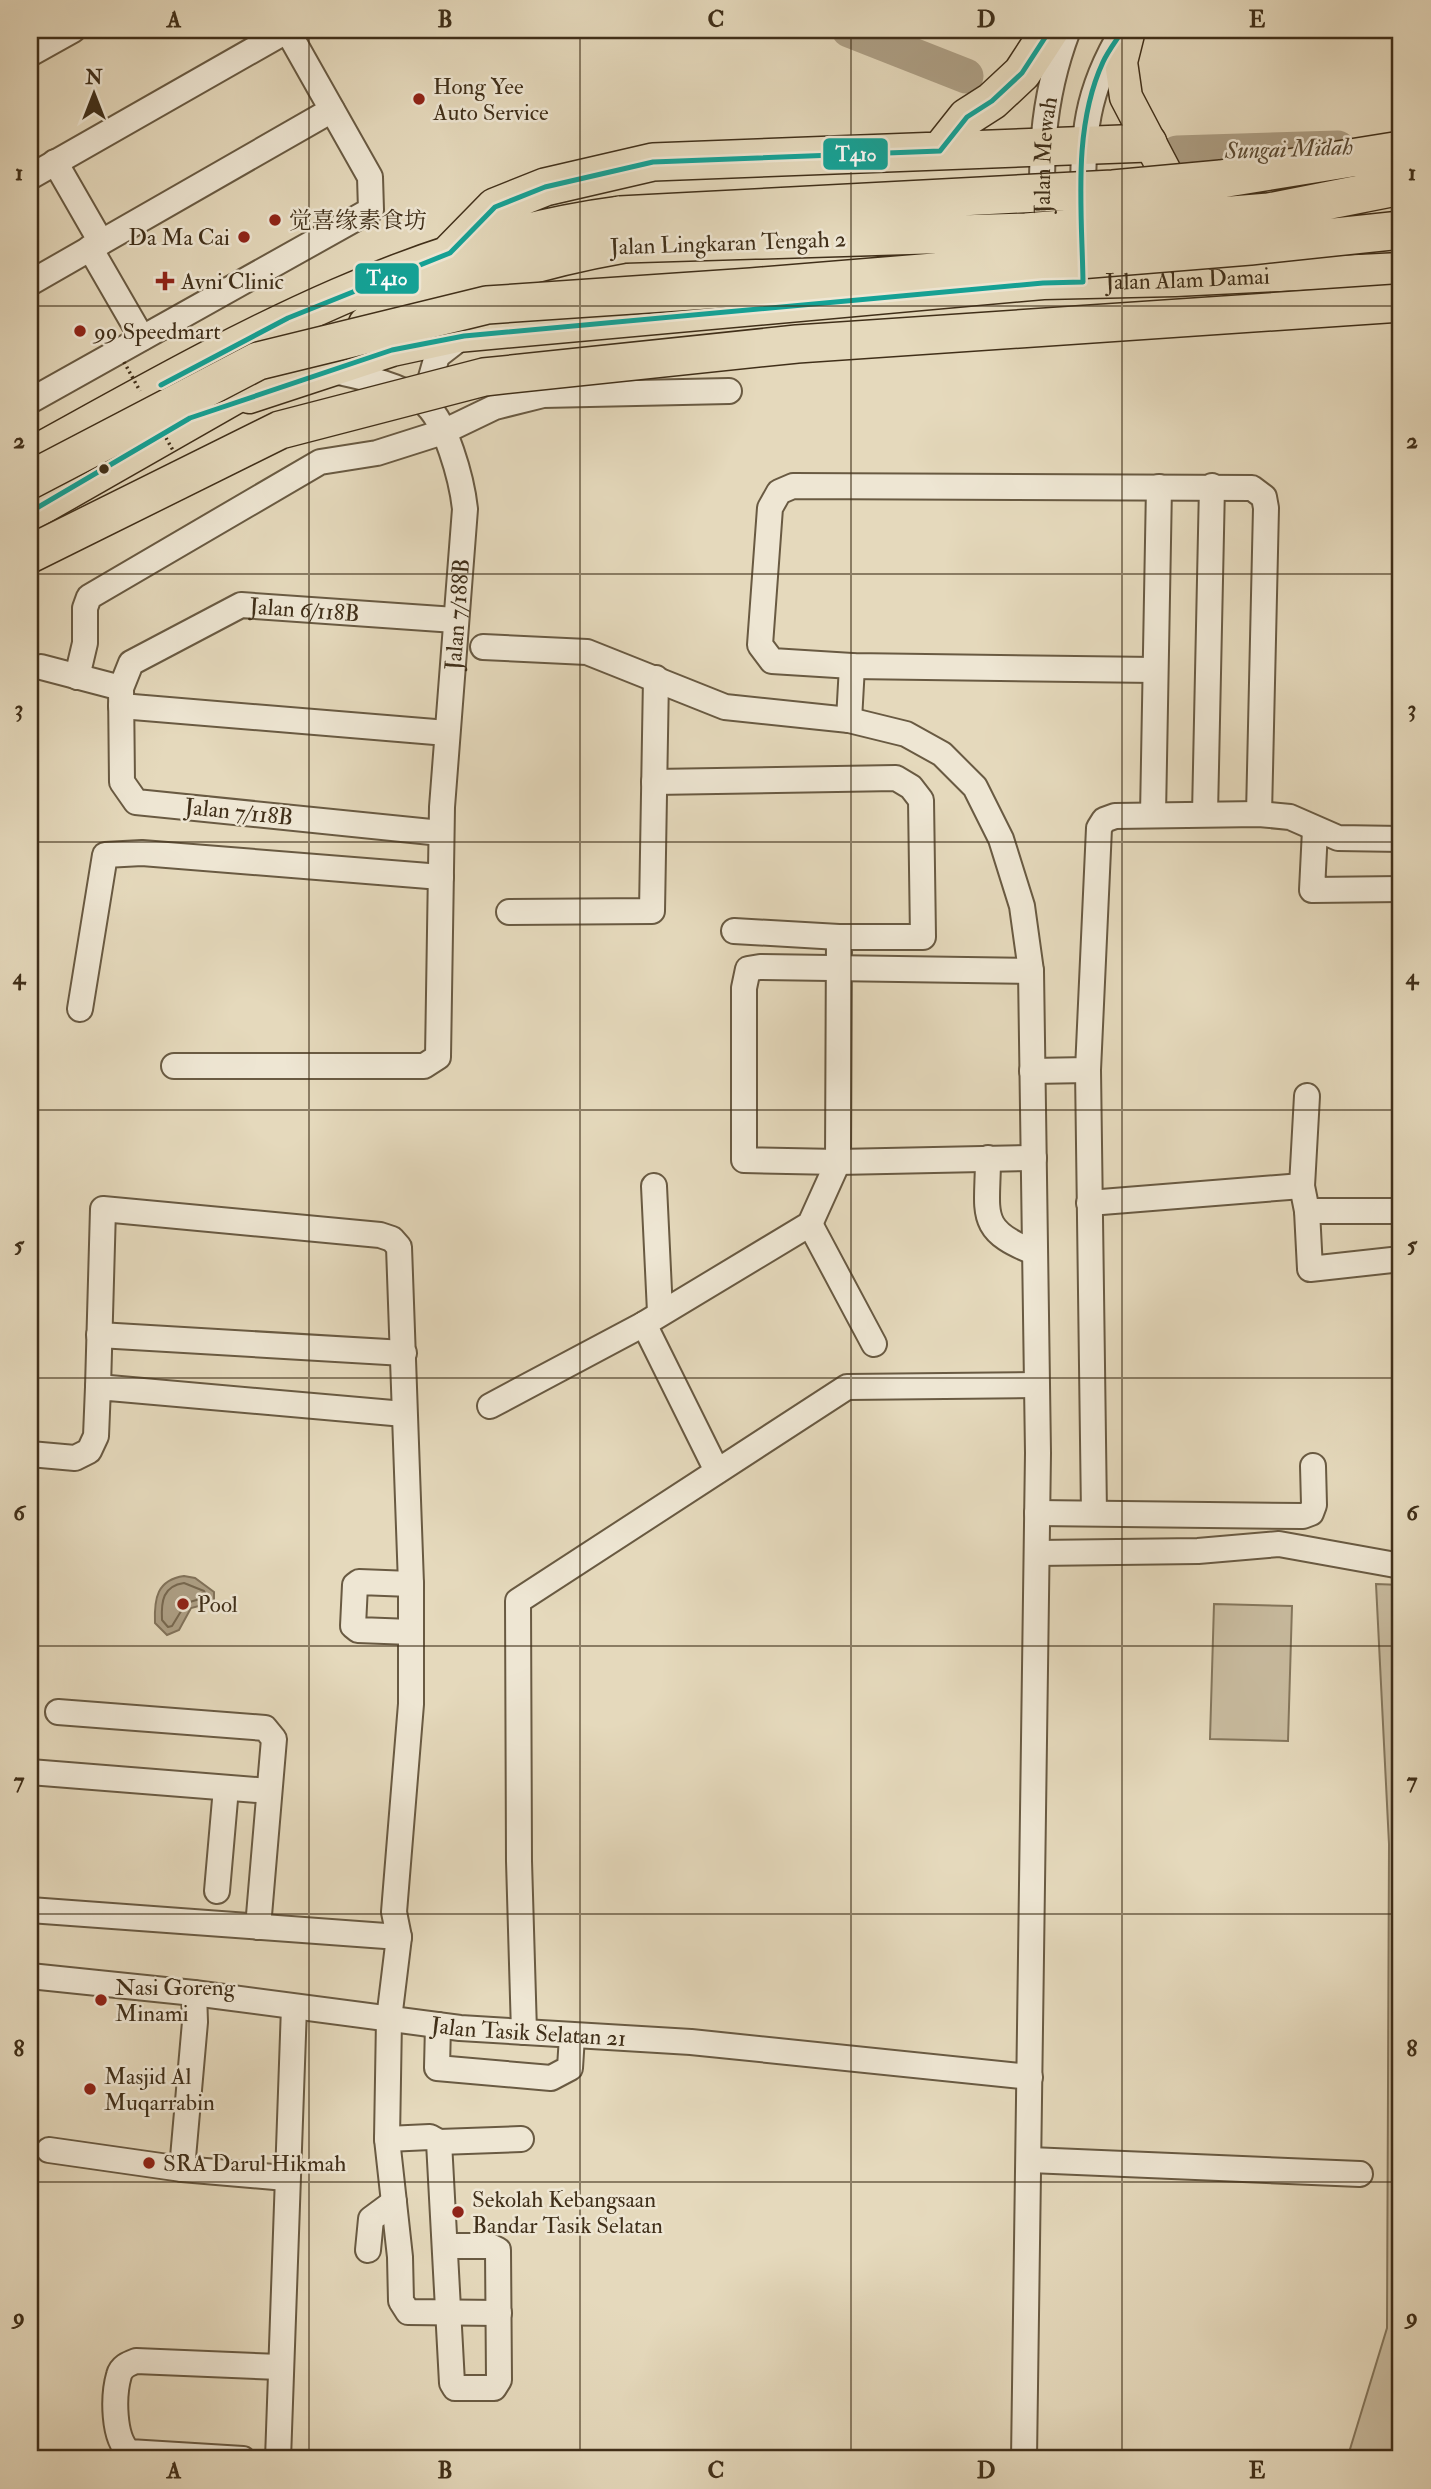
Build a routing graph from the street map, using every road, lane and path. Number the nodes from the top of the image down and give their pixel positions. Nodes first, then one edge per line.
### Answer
1 (73, 30) edge
2 (288, 30) edge
3 (1050, 30) edge
4 (1068, 30) edge
5 (1123, 30) edge
6 (1129, 30) edge
7 (30, 54) edge
8 (332, 110) junction
9 (1148, 143) junction
10 (1083, 147) junction
11 (1041, 148) junction
12 (1401, 150) edge
13 (940, 151) junction
14 (55, 162) junction
15 (30, 177) edge
16 (1401, 186) edge
17 (1401, 212) edge
18 (622, 230) junction
19 (1401, 230) edge
20 (96, 245) junction
21 (450, 253) junction
22 (1401, 269) edge
23 (1083, 282) junction
24 (30, 283) edge
25 (1043, 283) junction
26 (1401, 303) edge
27 (464, 336) junction
28 (142, 338) junction
29 (329, 370) junction
30 (729, 391) dead end
31 (30, 401) edge
32 (424, 402) junction
33 (190, 418) junction
34 (443, 432) junction
35 (30, 457) edge
36 (30, 480) edge
37 (1212, 486) junction
38 (1159, 487) junction
39 (30, 513) edge
40 (30, 554) edge
41 (455, 620) junction
42 (483, 647) dead end
43 (852, 666) junction
44 (41, 667) dead end
45 (1154, 670) junction
46 (77, 677) junction
47 (656, 678) junction
48 (121, 697) junction
49 (849, 720) junction
50 (447, 733) junction
51 (654, 782) junction
52 (1205, 814) junction
53 (1259, 814) junction
54 (1153, 815) junction
55 (1315, 830) junction
56 (441, 833) junction
57 (1401, 839) edge
58 (441, 877) junction
59 (1401, 889) edge
60 (509, 912) dead end
61 (734, 931) dead end
62 (839, 937) junction
63 (838, 969) junction
64 (1031, 971) junction
65 (80, 1009) dead end
66 (174, 1066) dead end
67 (1088, 1070) junction
68 (1032, 1072) junction
69 (1307, 1096) dead end
70 (988, 1158) junction
71 (1034, 1158) junction
72 (838, 1162) junction
73 (1302, 1185) junction
74 (654, 1186) dead end
75 (1089, 1203) junction
76 (1307, 1211) junction
77 (1401, 1211) edge
78 (810, 1224) junction
79 (1034, 1252) junction
80 (1401, 1259) edge
81 (652, 1318) junction
82 (99, 1335) junction
83 (874, 1344) dead end
84 (404, 1353) junction
85 (1036, 1385) junction
86 (98, 1387) junction
87 (490, 1406) dead end
88 (404, 1414) junction
89 (30, 1454) edge
90 (1312, 1466) dead end
91 (717, 1471) junction
92 (1037, 1513) junction
93 (1094, 1513) junction
94 (1037, 1553) junction
95 (1401, 1566) edge
96 (411, 1584) junction
97 (411, 1632) junction
98 (58, 1712) dead end
99 (30, 1772) edge
100 (226, 1788) junction
101 (269, 1791) junction
102 (217, 1891) dead end
103 (30, 1910) edge
104 (258, 1927) junction
105 (391, 1937) junction
106 (30, 1976) edge
107 (194, 1993) junction
108 (294, 2007) junction
109 (383, 2018) junction
110 (438, 2025) junction
111 (524, 2032) junction
112 (572, 2036) junction
113 (1030, 2077) junction
114 (387, 2139) junction
115 (521, 2139) dead end
116 (439, 2142) junction
117 (49, 2150) dead end
118 (1030, 2160) junction
119 (182, 2169) junction
120 (1360, 2174) dead end
121 (286, 2178) junction
122 (394, 2202) junction
123 (446, 2246) junction
124 (368, 2250) dead end
125 (449, 2313) junction
126 (499, 2313) junction
127 (280, 2367) junction
128 (243, 2459) edge
129 (278, 2459) edge
130 (1024, 2459) edge

1 - 7 street
2 - 8 street
2 - 14 street
3 - 13 highway
4 - 11 street, Jalan Mewah
5 - 10 street, Jalan Mewah
6 - 9 main road
8 - 20 street
8 - 28 street
9 - 10 highway
9 - 17 main road, Jalan Alam Damai
10 - 11 highway
10 - 23 street, Jalan Mewah
11 - 13 highway
11 - 25 street, Jalan Mewah
12 - 18 highway, Jalan Lingkaran Tengah 2, bridge
13 - 21 highway
14 - 15 street
14 - 20 street
16 - 18 highway, Jalan Lingkaran Tengah 2, bridge
18 - 21 highway, Jalan Lingkaran Tengah 2
18 - 33 highway, Jalan Lingkaran Tengah 2
19 - 36 highway, bridge
20 - 24 street
20 - 28 street
21 - 35 highway, Jalan Lingkaran Tengah 2
22 - 23 main road, Jalan Alam Damai
23 - 25 main road, Jalan Alam Damai
25 - 27 main road, Jalan Alam Damai
26 - 40 highway, bridge
27 - 29 main road, Jalan Alam Damai
27 - 32 street
28 - 31 street
29 - 32 street
29 - 33 main road, Jalan Alam Damai
30 - 34 street
32 - 34 street, Jalan 7/188B
33 - 39 highway, Jalan Lingkaran Tengah 2
34 - 41 street, Jalan 7/188B
34 - 46 street
37 - 38 street
37 - 52 street
37 - 53 street
38 - 43 street
38 - 45 street
41 - 48 street, Jalan 6/118B
41 - 50 street, Jalan 7/188B
42 - 47 street
43 - 45 street
43 - 49 street
44 - 46 street
45 - 54 street
46 - 48 street
47 - 49 street
47 - 51 street
48 - 50 street
48 - 56 street, Jalan 7/118B
49 - 64 street
50 - 56 street, Jalan 7/188B
51 - 60 street
51 - 62 street
52 - 53 street
52 - 54 street
53 - 55 street
54 - 67 street
55 - 57 street
55 - 59 street
56 - 58 street, Jalan 7/188B
58 - 65 street
58 - 66 street, Jalan 7/188B
61 - 62 street
62 - 63 street
63 - 64 street
63 - 72 street
63 - 72 street
64 - 68 street
67 - 68 street
67 - 75 street
68 - 71 street
69 - 73 street
70 - 71 street
70 - 72 street
70 - 79 street
71 - 79 street
72 - 78 street
73 - 75 street
73 - 76 street
74 - 81 street
75 - 93 street
76 - 77 street
76 - 80 street
78 - 81 street
78 - 83 street
79 - 85 street
81 - 87 street
81 - 91 street
82 - 84 street
82 - 84 street
82 - 86 street
84 - 88 street
85 - 91 street
85 - 92 street
86 - 88 street
86 - 89 street
88 - 96 street
90 - 93 street
91 - 111 street
92 - 93 street
92 - 94 street
94 - 95 street
94 - 113 street
96 - 97 street
96 - 97 street
97 - 105 street
98 - 101 street
99 - 100 street
100 - 101 street
100 - 102 street
101 - 104 street
103 - 104 street
104 - 105 street
105 - 109 street
106 - 107 street, Jalan Tasik Selatan 21
107 - 108 street, Jalan Tasik Selatan 21
107 - 119 street
108 - 109 street, Jalan Tasik Selatan 21
108 - 121 street
109 - 110 street, Jalan Tasik Selatan 21
109 - 114 street
110 - 111 street, Jalan Tasik Selatan 21
110 - 112 street
111 - 112 street, Jalan Tasik Selatan 21
112 - 113 street, Jalan Tasik Selatan 21
113 - 118 street
114 - 116 street
114 - 122 street
115 - 116 street
116 - 123 street
117 - 119 street
118 - 120 street
118 - 130 street
119 - 121 street
121 - 127 street
122 - 124 street
122 - 125 street
123 - 125 street
123 - 126 street
125 - 126 street
125 - 126 street
127 - 128 street
127 - 129 street

